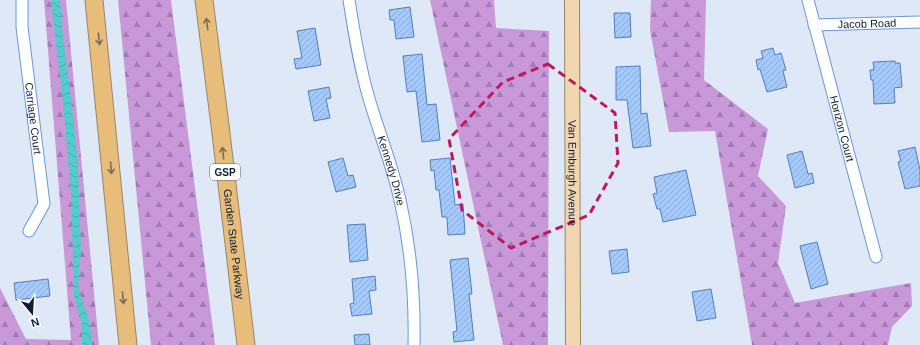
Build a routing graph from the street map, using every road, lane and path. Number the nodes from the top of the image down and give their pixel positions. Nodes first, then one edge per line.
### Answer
1 (22, 0) edge
2 (94, 0) edge
3 (204, 0) edge
4 (348, 0) edge
5 (572, 0) edge
6 (808, 0) edge
7 (920, 22) edge
8 (814, 25) junction
9 (28, 231) dead end
10 (876, 257) dead end
11 (127, 342) edge
12 (246, 345) edge
13 (414, 345) edge
14 (573, 345) edge

1 - 9 street, Carriage Court
2 -> 11 highway
12 -> 3 highway, Garden State Parkway / GSP
4 - 13 street, Kennedy Drive
5 - 14 main road, Van Emburgh Avenue
6 - 8 street, Horizon Court
7 - 8 street, Jacob Road
8 - 10 street, Horizon Court

